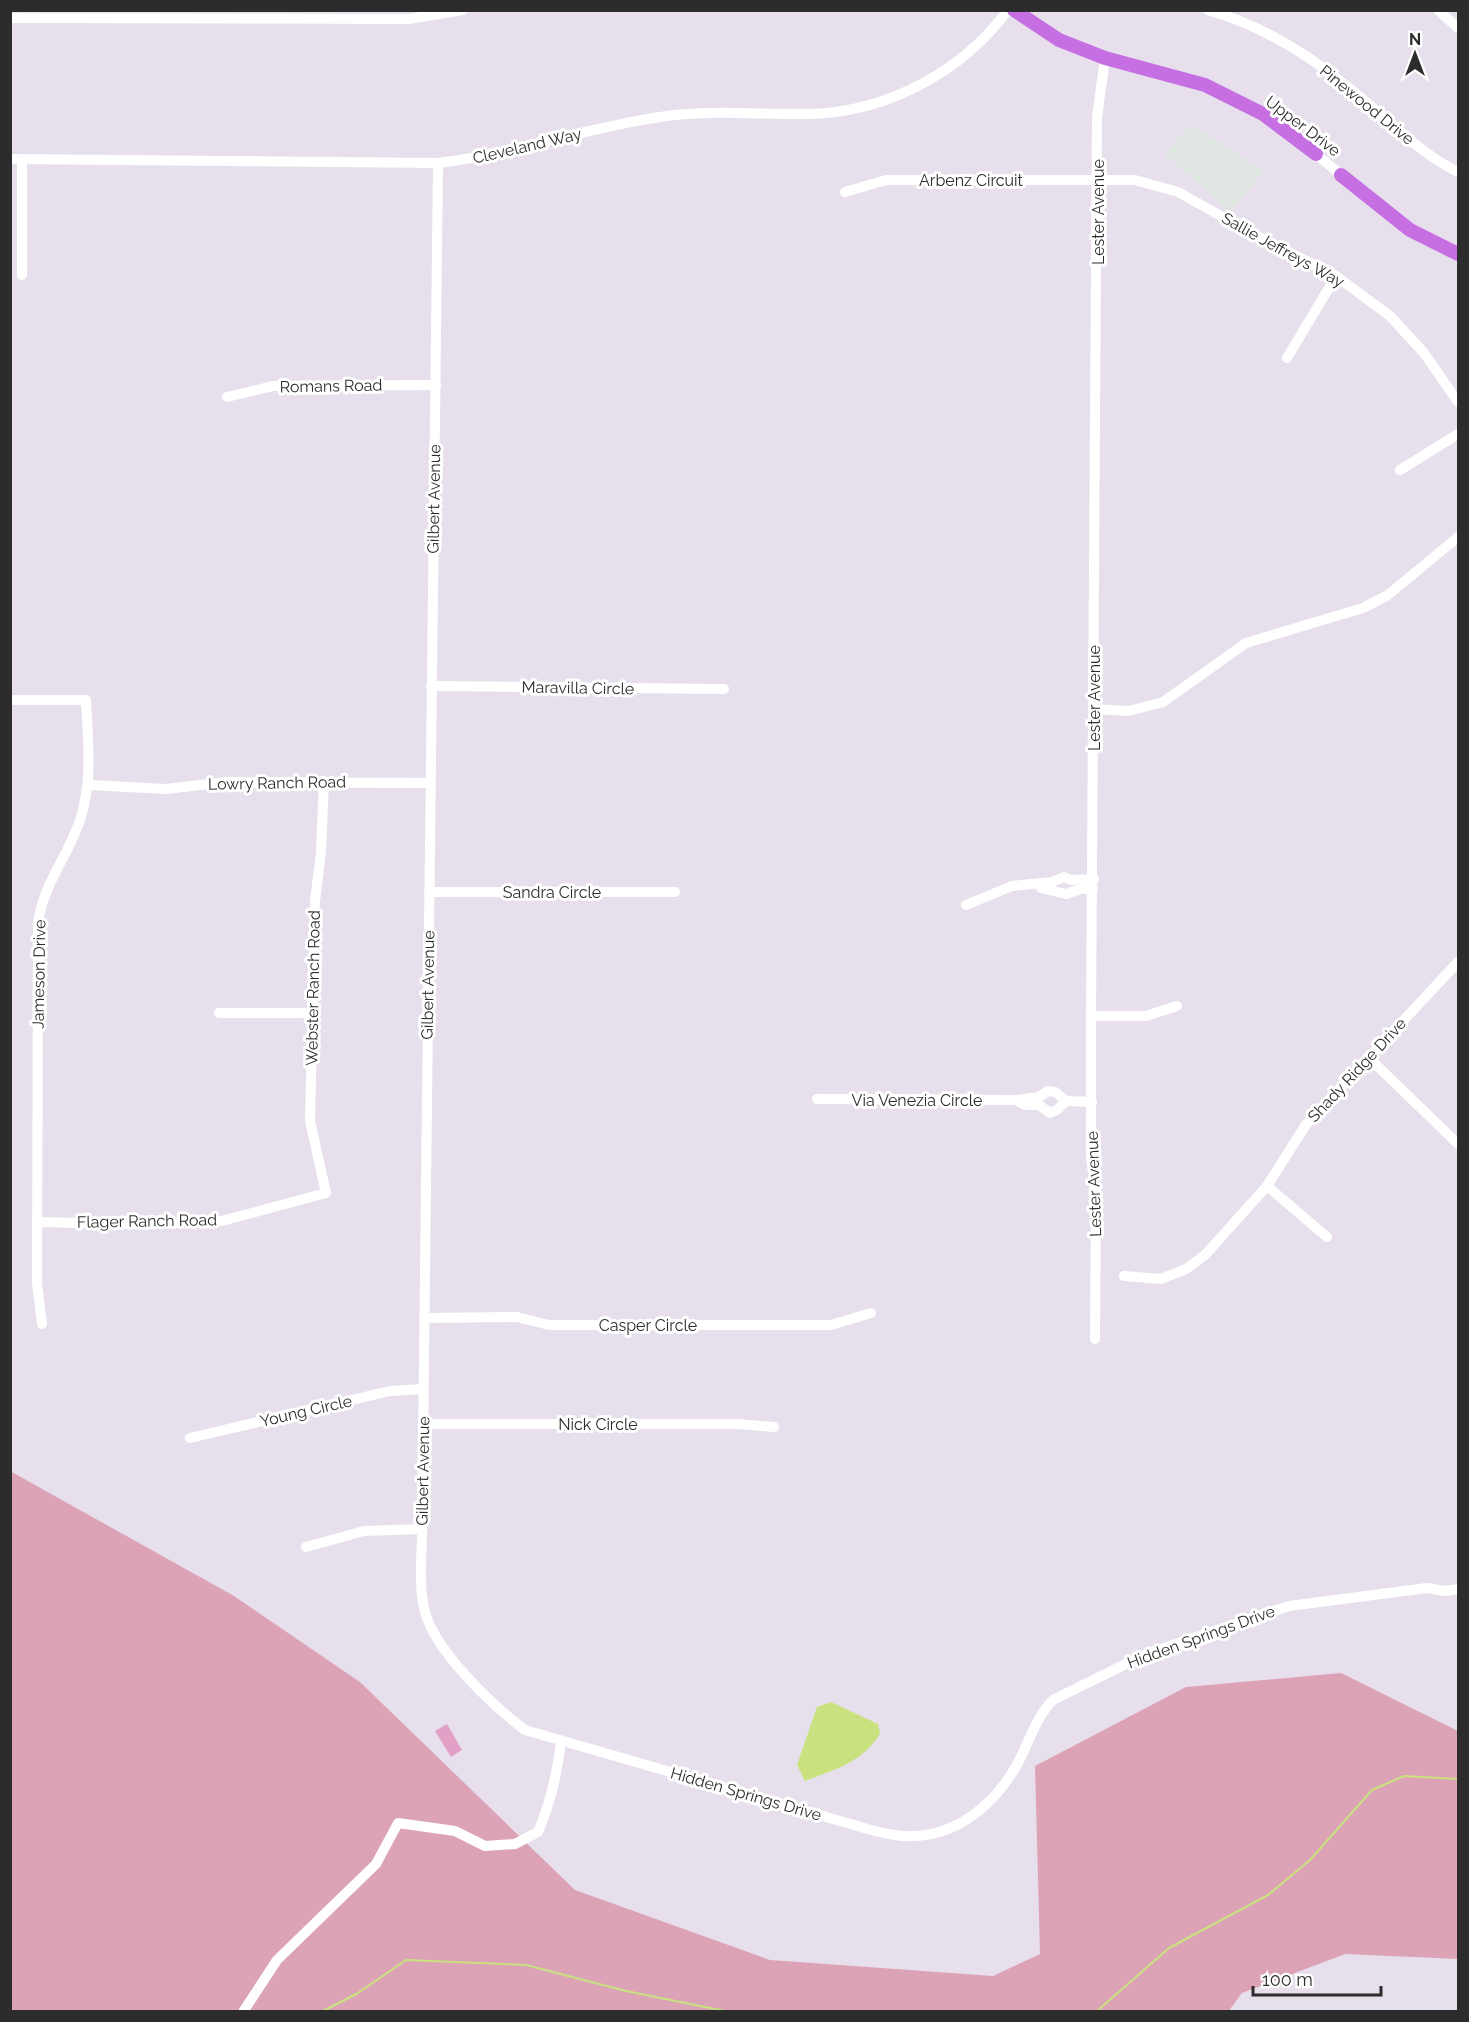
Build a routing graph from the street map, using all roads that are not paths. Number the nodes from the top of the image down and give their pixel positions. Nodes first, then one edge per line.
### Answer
1 (463, 10) edge
2 (1008, 10) edge
3 (1014, 10) edge
4 (1208, 10) edge
5 (1438, 10) edge
6 (10, 18) edge
7 (1458, 28) edge
8 (1105, 58) junction
9 (1316, 154) joint
10 (10, 159) edge
11 (22, 159) junction
12 (438, 163) junction
13 (1458, 172) edge
14 (1341, 175) joint
15 (1098, 180) junction
16 (845, 192) dead end
17 (1458, 254) edge
18 (22, 275) dead end
19 (1336, 276) junction
20 (1287, 358) dead end
21 (436, 385) junction
22 (227, 397) dead end
23 (1458, 402) edge
24 (1458, 434) edge
25 (1400, 470) dead end
26 (1458, 537) edge
27 (431, 686) junction
28 (724, 689) dead end
29 (10, 700) edge
30 (1093, 709) junction
31 (324, 781) junction
32 (430, 783) junction
33 (89, 785) junction
34 (1093, 884) junction
35 (1032, 885) junction
36 (429, 892) junction
37 (675, 892) dead end
38 (966, 905) dead end
39 (1458, 962) edge
40 (1177, 1006) dead end
41 (219, 1013) dead end
42 (311, 1013) junction
43 (1091, 1016) junction
44 (1368, 1058) junction
45 (817, 1099) dead end
46 (1016, 1100) junction
47 (1066, 1101) junction
48 (1092, 1102) junction
49 (1458, 1144) edge
50 (1268, 1186) junction
51 (326, 1193) joint
52 (37, 1222) junction
53 (1327, 1238) dead end
54 (1124, 1276) dead end
55 (871, 1313) dead end
56 (424, 1318) junction
57 (42, 1324) dead end
58 (1095, 1339) dead end
59 (423, 1389) junction
60 (423, 1424) junction
61 (774, 1427) dead end
62 (189, 1438) dead end
63 (422, 1529) junction
64 (306, 1547) dead end
65 (1458, 1589) edge
66 (561, 1742) junction
67 (243, 2012) edge

1 - 6 street
2 - 12 street, Cleveland Way
3 - 8 main road, Upper Drive
4 - 13 street, Pinewood Drive
5 - 7 street
8 - 9 main road, Upper Drive
8 - 15 street, Lester Avenue
9 - 14 street, Upper Drive
10 - 11 street, Cleveland Way
11 - 12 street, Cleveland Way
11 - 18 street
12 - 21 street, Gilbert Avenue
14 - 17 main road, Upper Drive
15 - 16 street, Arbenz Circuit
15 - 19 street, Sallie Jeffreys Way
15 - 30 street, Lester Avenue
19 - 20 street
19 - 23 street, Sallie Jeffreys Way
21 - 22 street, Romans Road
21 - 27 street, Gilbert Avenue
24 - 25 street
26 - 30 street
27 - 28 street, Maravilla Circle
27 - 32 street, Gilbert Avenue
29 - 33 street, Jameson Drive
30 - 34 street, Lester Avenue
31 - 32 street, Lowry Ranch Road
31 - 33 street, Lowry Ranch Road
31 - 42 street, Webster Ranch Road
32 - 36 street, Gilbert Avenue
33 - 52 street, Jameson Drive
34 - 35 street
34 - 35 street
34 - 43 street, Lester Avenue
35 - 38 street
36 - 37 street, Sandra Circle
36 - 56 street, Gilbert Avenue
39 - 44 street, Shady Ridge Drive
40 - 43 street
41 - 42 street
42 - 51 street, Webster Ranch Road
43 - 48 street, Lester Avenue
44 - 49 street
44 - 50 street, Shady Ridge Drive
45 - 46 street, Via Venezia Circle
46 - 47 street, Via Venezia Circle
46 - 47 street, Via Venezia Circle
47 - 48 street, Via Venezia Circle
48 - 58 street, Lester Avenue
50 - 53 street
50 - 54 street, Shady Ridge Drive
51 - 52 street, Flager Ranch Road
52 - 57 street, Jameson Drive
55 - 56 street, Casper Circle
56 - 59 street, Gilbert Avenue
59 - 60 street, Gilbert Avenue
59 - 62 street, Young Circle
60 - 61 street, Nick Circle
60 - 63 street, Gilbert Avenue
63 - 64 street
63 - 66 street, Gilbert Avenue
65 - 66 street, Hidden Springs Drive
66 - 67 street

